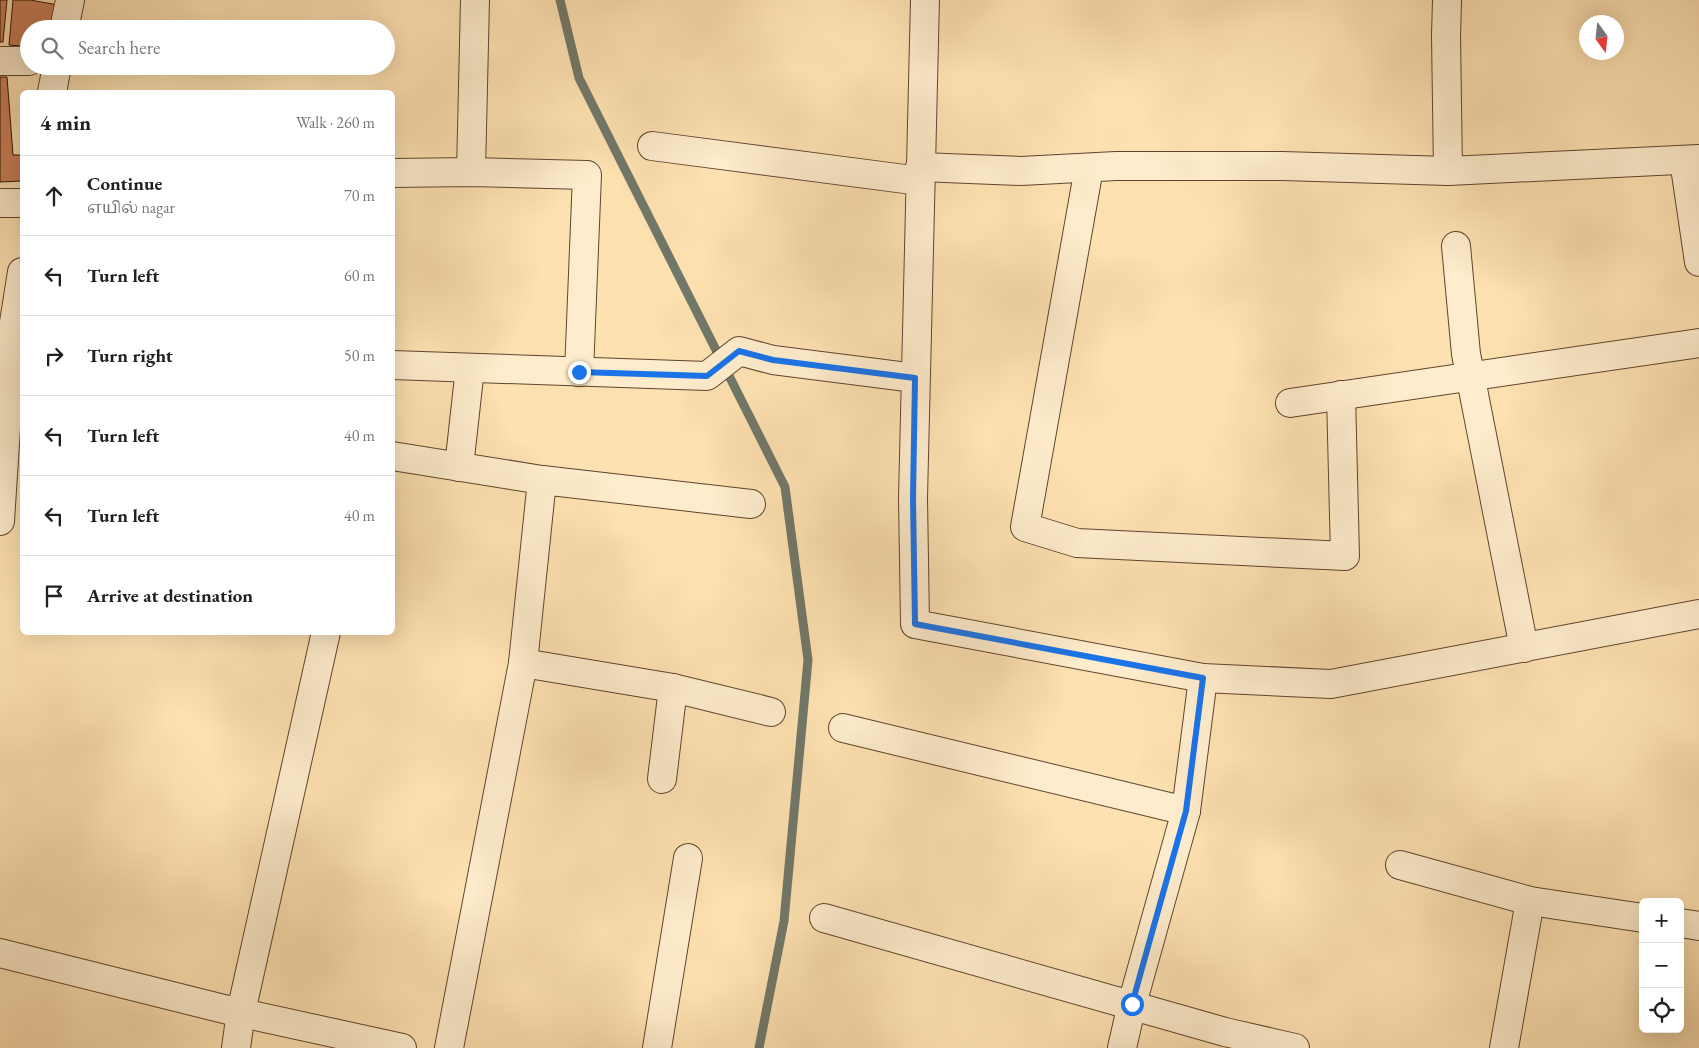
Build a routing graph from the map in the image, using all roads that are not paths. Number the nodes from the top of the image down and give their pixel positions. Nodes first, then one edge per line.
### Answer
1 (70, 0) edge
2 (475, 0) edge
3 (925, 0) edge
4 (1447, 0) edge
5 (66, 20) edge
6 (0, 61) edge
7 (20, 61) edge
8 (55, 75) edge
9 (52, 90) edge
10 (652, 146) dead end
11 (1691, 160) edge
12 (1089, 168) junction
13 (1448, 170) junction
14 (395, 172) edge
15 (471, 172) junction
16 (920, 174) junction
17 (0, 203) edge
18 (20, 203) edge
19 (1456, 246) dead end
20 (1699, 262) edge
21 (20, 282) edge
22 (8, 316) edge
23 (1699, 343) edge
24 (395, 365) edge
25 (470, 368) junction
26 (579, 372) junction
27 (1470, 376) junction
28 (915, 378) junction
29 (1341, 395) junction
30 (1290, 403) dead end
31 (395, 456) edge
32 (459, 467) junction
33 (542, 480) junction
34 (751, 504) dead end
35 (0, 521) edge
36 (1699, 614) edge
37 (325, 635) edge
38 (1524, 648) junction
39 (523, 663) junction
40 (1203, 678) junction
41 (674, 688) junction
42 (771, 712) dead end
43 (843, 728) dead end
44 (662, 779) dead end
45 (1186, 811) junction
46 (688, 858) dead end
47 (1400, 865) dead end
48 (1530, 901) junction
49 (1639, 917) edge
50 (824, 918) dead end
51 (1684, 924) edge
52 (1699, 926) edge
53 (0, 953) edge
54 (1132, 1004) junction
55 (240, 1012) junction
56 (236, 1048) edge
57 (402, 1048) edge
58 (450, 1048) edge
59 (657, 1048) edge
60 (1122, 1048) edge
61 (1295, 1048) edge
62 (1504, 1048) edge

1 - 5 street
2 - 15 street
3 - 16 street
4 - 13 street
6 - 7 street
8 - 9 street
10 - 16 street
11 - 13 street
11 - 20 street
12 - 13 street
12 - 16 street
12 - 29 street
14 - 15 street
15 - 26 street
16 - 28 street
17 - 18 street
19 - 27 street
21 - 22 street
22 - 35 street
23 - 27 street
24 - 25 street
25 - 26 street
25 - 32 street
26 - 28 street
27 - 29 street
27 - 38 street
28 - 40 street
29 - 30 street
31 - 32 street
32 - 33 street
33 - 34 street
33 - 39 street
36 - 38 street
37 - 55 street
38 - 40 street
39 - 41 street
39 - 58 street
40 - 45 street
41 - 42 street
41 - 44 street
43 - 45 street
45 - 54 street
46 - 59 street
47 - 48 street
48 - 49 street
48 - 62 street
50 - 54 street
51 - 52 street
53 - 55 street
54 - 60 street
54 - 61 street
55 - 56 street
55 - 57 street

